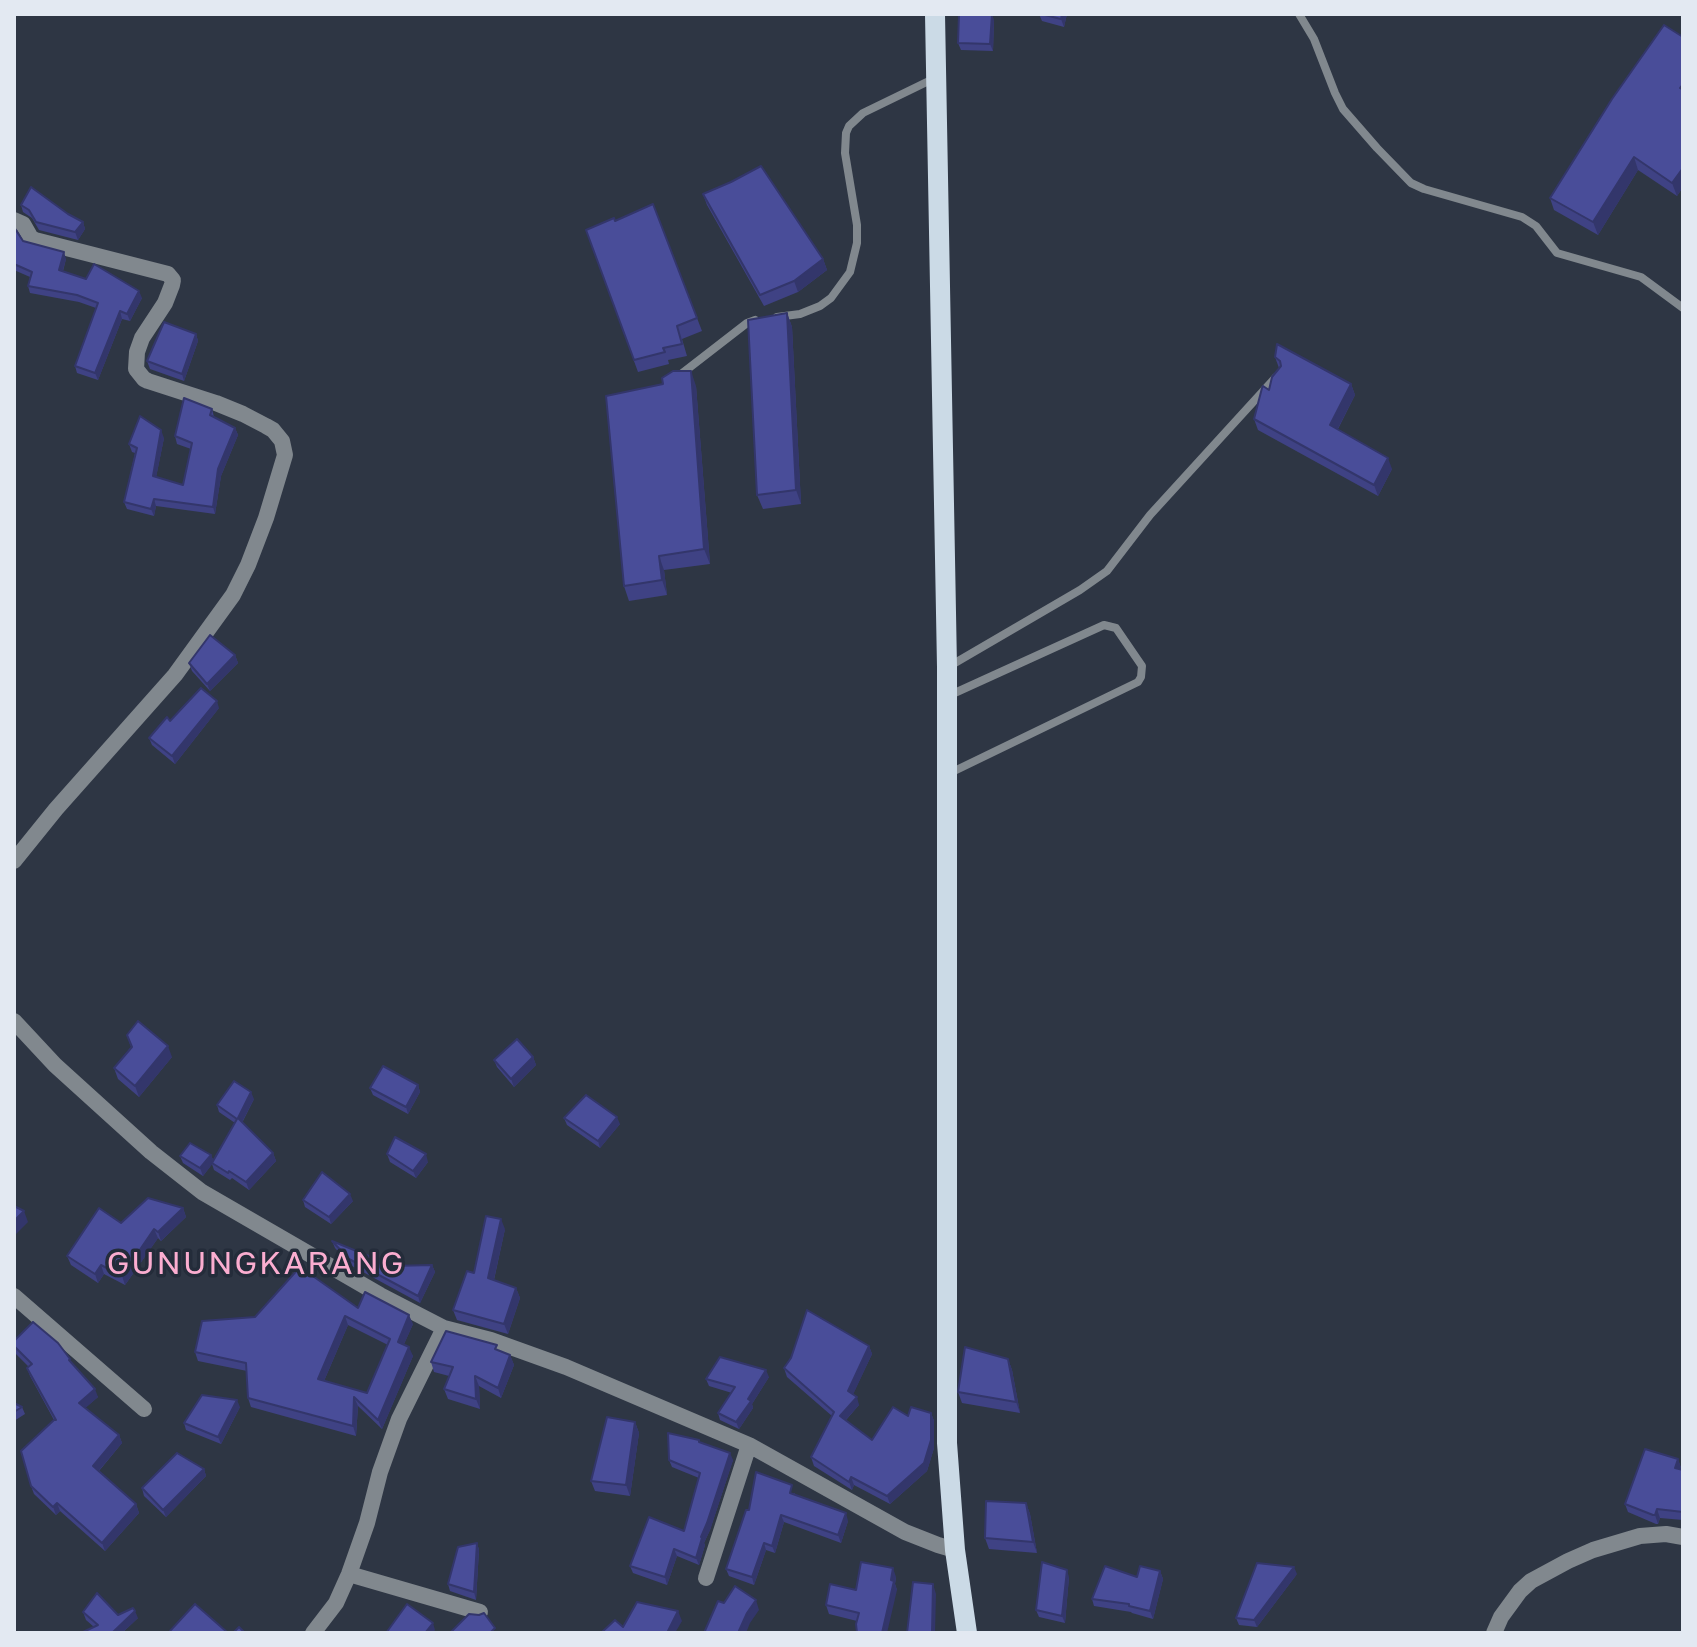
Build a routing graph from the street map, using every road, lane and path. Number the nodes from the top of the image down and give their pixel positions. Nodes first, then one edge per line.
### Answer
1 (935, 14) edge
2 (1299, 14) edge
3 (936, 78) junction
4 (14, 220) edge
5 (1683, 308) edge
6 (1278, 375) edge
7 (667, 384) edge
8 (947, 667) junction
9 (947, 697) junction
10 (948, 774) junction
11 (14, 861) edge
12 (14, 1021) edge
13 (14, 1296) edge
14 (444, 1328) junction
15 (144, 1409) dead end
16 (749, 1445) junction
17 (1683, 1537) edge
18 (955, 1550) junction
19 (349, 1574) junction
20 (706, 1578) dead end
21 (480, 1612) edge
22 (313, 1633) edge
23 (967, 1633) edge
24 (1494, 1633) edge

1 - 3 main road
2 - 5 lane
3 - 7 lane
3 - 8 main road
4 - 11 street
6 - 8 lane
8 - 9 main road
9 - 10 main road
9 - 10 lane
10 - 18 main road
12 - 14 street
13 - 15 street
14 - 16 street
14 - 19 street
16 - 18 street
16 - 20 street
17 - 24 street
18 - 23 main road
19 - 21 street
19 - 22 street

